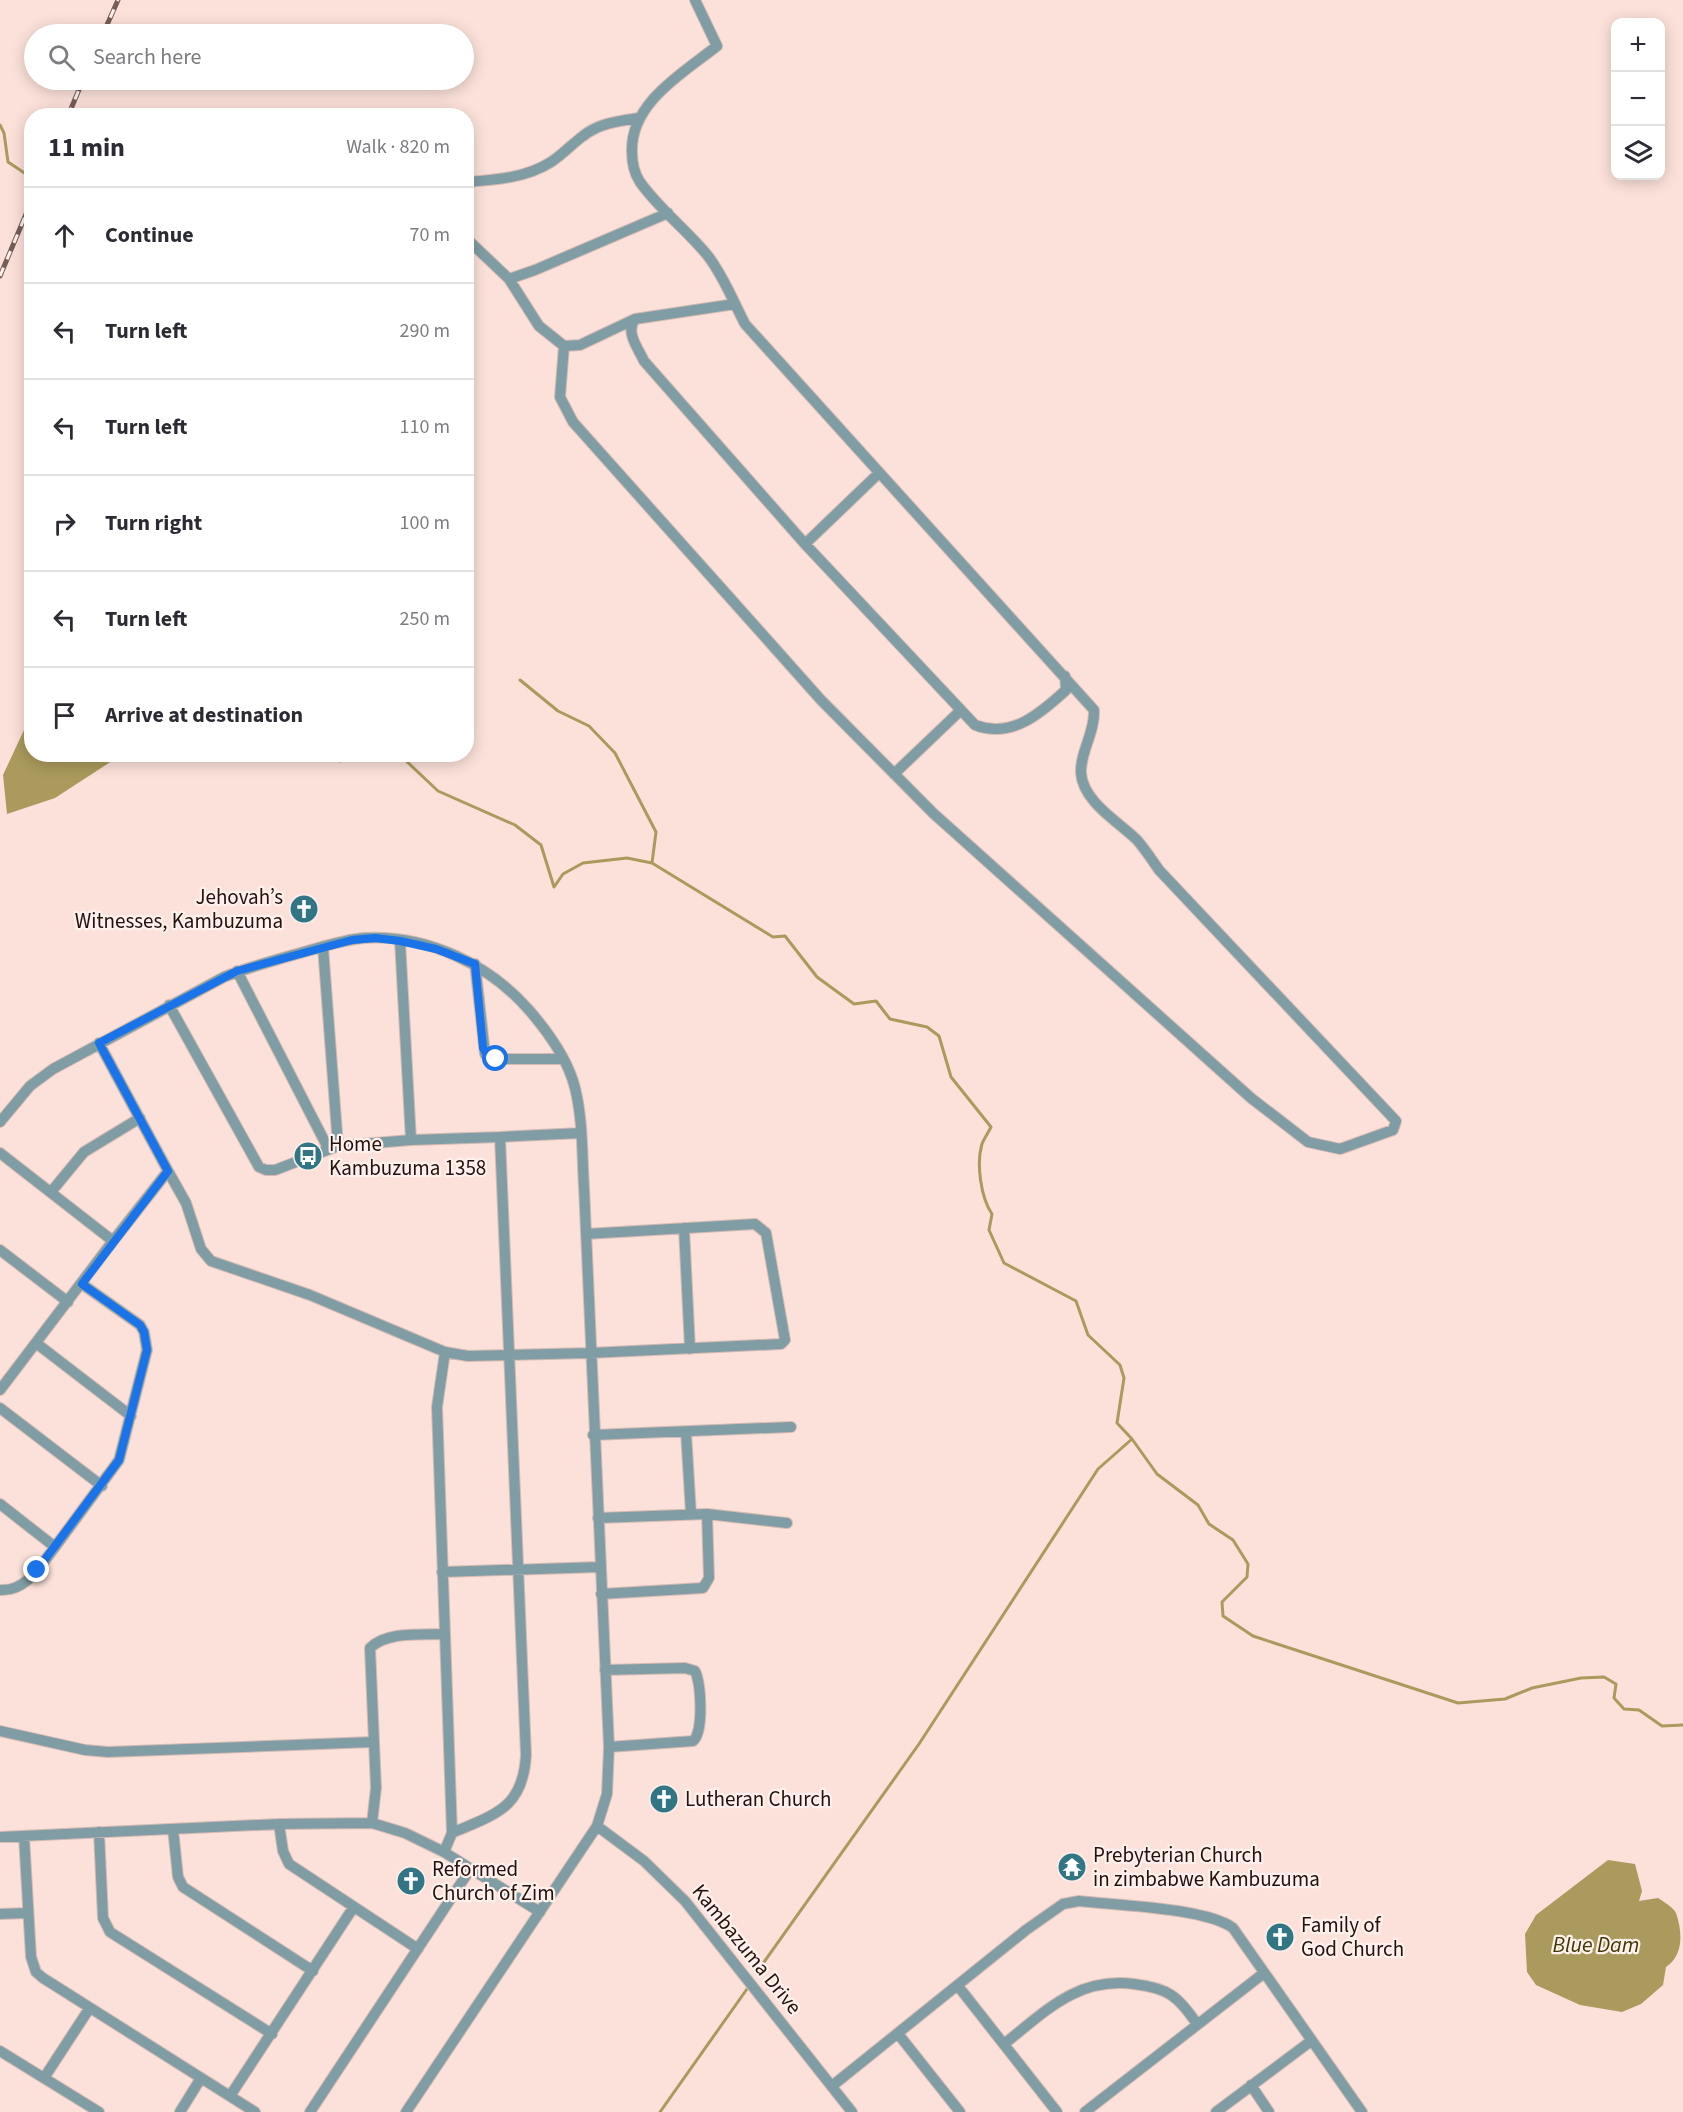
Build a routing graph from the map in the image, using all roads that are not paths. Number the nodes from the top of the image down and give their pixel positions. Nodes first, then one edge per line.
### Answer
1 (695, 0) edge
2 (639, 118) junction
3 (474, 181) edge
4 (668, 213) junction
5 (474, 246) edge
6 (509, 279) junction
7 (735, 304) junction
8 (636, 319) junction
9 (564, 346) junction
10 (879, 473) junction
11 (805, 544) junction
12 (1065, 676) junction
13 (961, 710) junction
14 (894, 774) junction
15 (400, 941) junction
16 (323, 947) junction
17 (475, 964) junction
18 (237, 971) junction
19 (169, 1005) junction
20 (99, 1043) junction
21 (563, 1059) junction
22 (140, 1118) junction
23 (0, 1122) edge
24 (581, 1133) junction
25 (500, 1137) junction
26 (411, 1140) junction
27 (333, 1147) junction
28 (0, 1153) edge
29 (168, 1171) junction
30 (51, 1192) junction
31 (684, 1228) junction
32 (586, 1234) junction
33 (113, 1242) junction
34 (1, 1254) edge
35 (82, 1284) junction
36 (68, 1302) junction
37 (36, 1343) junction
38 (690, 1348) junction
39 (445, 1352) junction
40 (590, 1353) junction
41 (508, 1355) junction
42 (0, 1390) edge
43 (0, 1408) edge
44 (131, 1416) junction
45 (791, 1427) dead end
46 (686, 1432) junction
47 (593, 1435) junction
48 (102, 1486) junction
49 (0, 1504) edge
50 (691, 1514) junction
51 (707, 1514) junction
52 (598, 1518) junction
53 (787, 1523) dead end
54 (55, 1547) junction
55 (600, 1567) junction
56 (518, 1570) junction
57 (442, 1572) junction
58 (0, 1590) edge
59 (601, 1594) junction
60 (444, 1634) junction
61 (605, 1670) junction
62 (0, 1731) edge
63 (373, 1742) junction
64 (609, 1747) junction
65 (372, 1823) junction
66 (279, 1824) junction
67 (597, 1826) junction
68 (173, 1829) junction
69 (99, 1832) junction
70 (452, 1833) junction
71 (24, 1836) junction
72 (0, 1837) edge
73 (444, 1852) junction
74 (471, 1868) junction
75 (353, 1908) junction
76 (540, 1912) junction
77 (28, 1913) junction
78 (0, 1914) edge
79 (418, 1949) junction
80 (313, 1971) junction
81 (1264, 1973) junction
82 (958, 1986) junction
83 (89, 2009) junction
84 (1197, 2024) junction
85 (272, 2034) junction
86 (899, 2035) junction
87 (1311, 2041) junction
88 (1004, 2044) junction
89 (0, 2051) edge
90 (44, 2078) junction
91 (201, 2078) junction
92 (1251, 2085) junction
93 (832, 2086) junction
94 (230, 2096) junction
95 (99, 2112) edge
96 (180, 2112) edge
97 (255, 2112) edge
98 (310, 2112) edge
99 (406, 2112) edge
100 (852, 2112) edge
101 (960, 2112) edge
102 (1057, 2112) edge
103 (1085, 2112) edge
104 (1216, 2112) edge
105 (1269, 2112) edge
106 (1362, 2112) edge

1 - 2 street
2 - 3 street
2 - 4 street
4 - 6 street
4 - 7 street
5 - 6 street
6 - 9 street
7 - 8 street
7 - 10 street
8 - 9 street
8 - 11 street
9 - 14 street
10 - 11 street
10 - 12 street
11 - 13 street
12 - 13 street
12 - 14 street
13 - 14 street
15 - 16 street
15 - 17 street
15 - 26 street
16 - 18 street
16 - 27 street
17 - 21 street
17 - 21 street
18 - 19 street
18 - 27 street
19 - 20 street
19 - 27 street
20 - 22 street
20 - 23 street
21 - 24 street
22 - 29 street
22 - 30 street
24 - 25 street
24 - 32 street
25 - 26 street
25 - 41 street
26 - 27 street
28 - 30 street
29 - 33 street
29 - 39 street
30 - 33 street
31 - 32 street
31 - 38 street
31 - 38 street
32 - 40 street
33 - 35 street
34 - 36 street
35 - 36 street
35 - 44 street
36 - 37 street
37 - 42 street
37 - 44 street
38 - 40 street
39 - 41 street
39 - 57 street
40 - 41 street
40 - 47 street
41 - 56 street
43 - 48 street
44 - 48 street
45 - 46 street
46 - 47 street
46 - 50 street
47 - 52 street
48 - 54 street
49 - 54 street
50 - 51 street
50 - 52 street
51 - 53 street
51 - 59 street
52 - 55 street
54 - 58 street
55 - 56 street
55 - 59 street
56 - 57 street
56 - 70 street
57 - 60 street
59 - 61 street
60 - 63 street
60 - 70 street
61 - 64 street
61 - 64 street
62 - 63 street
63 - 65 street
64 - 67 street
65 - 66 street
65 - 73 street
66 - 68 street
66 - 75 street
67 - 76 street
67 - 93 street, Kambazuma Drive
68 - 69 street
68 - 80 street
69 - 71 street
69 - 85 street
70 - 73 street
71 - 72 street
71 - 77 street
73 - 74 street
74 - 76 street
74 - 79 street
75 - 79 street
75 - 80 street
76 - 99 street
77 - 78 street
77 - 83 street
79 - 98 street
80 - 85 street
81 - 82 street
81 - 84 street
81 - 87 street
82 - 86 street
82 - 88 street
83 - 90 street
83 - 91 street
84 - 88 street
84 - 103 street
85 - 94 street
86 - 93 street
86 - 101 street
87 - 92 street
87 - 106 street
88 - 102 street
89 - 90 street
90 - 95 street
91 - 94 street
91 - 96 street
92 - 104 street
92 - 105 street
93 - 100 street, Kambazuma Drive
94 - 97 street

